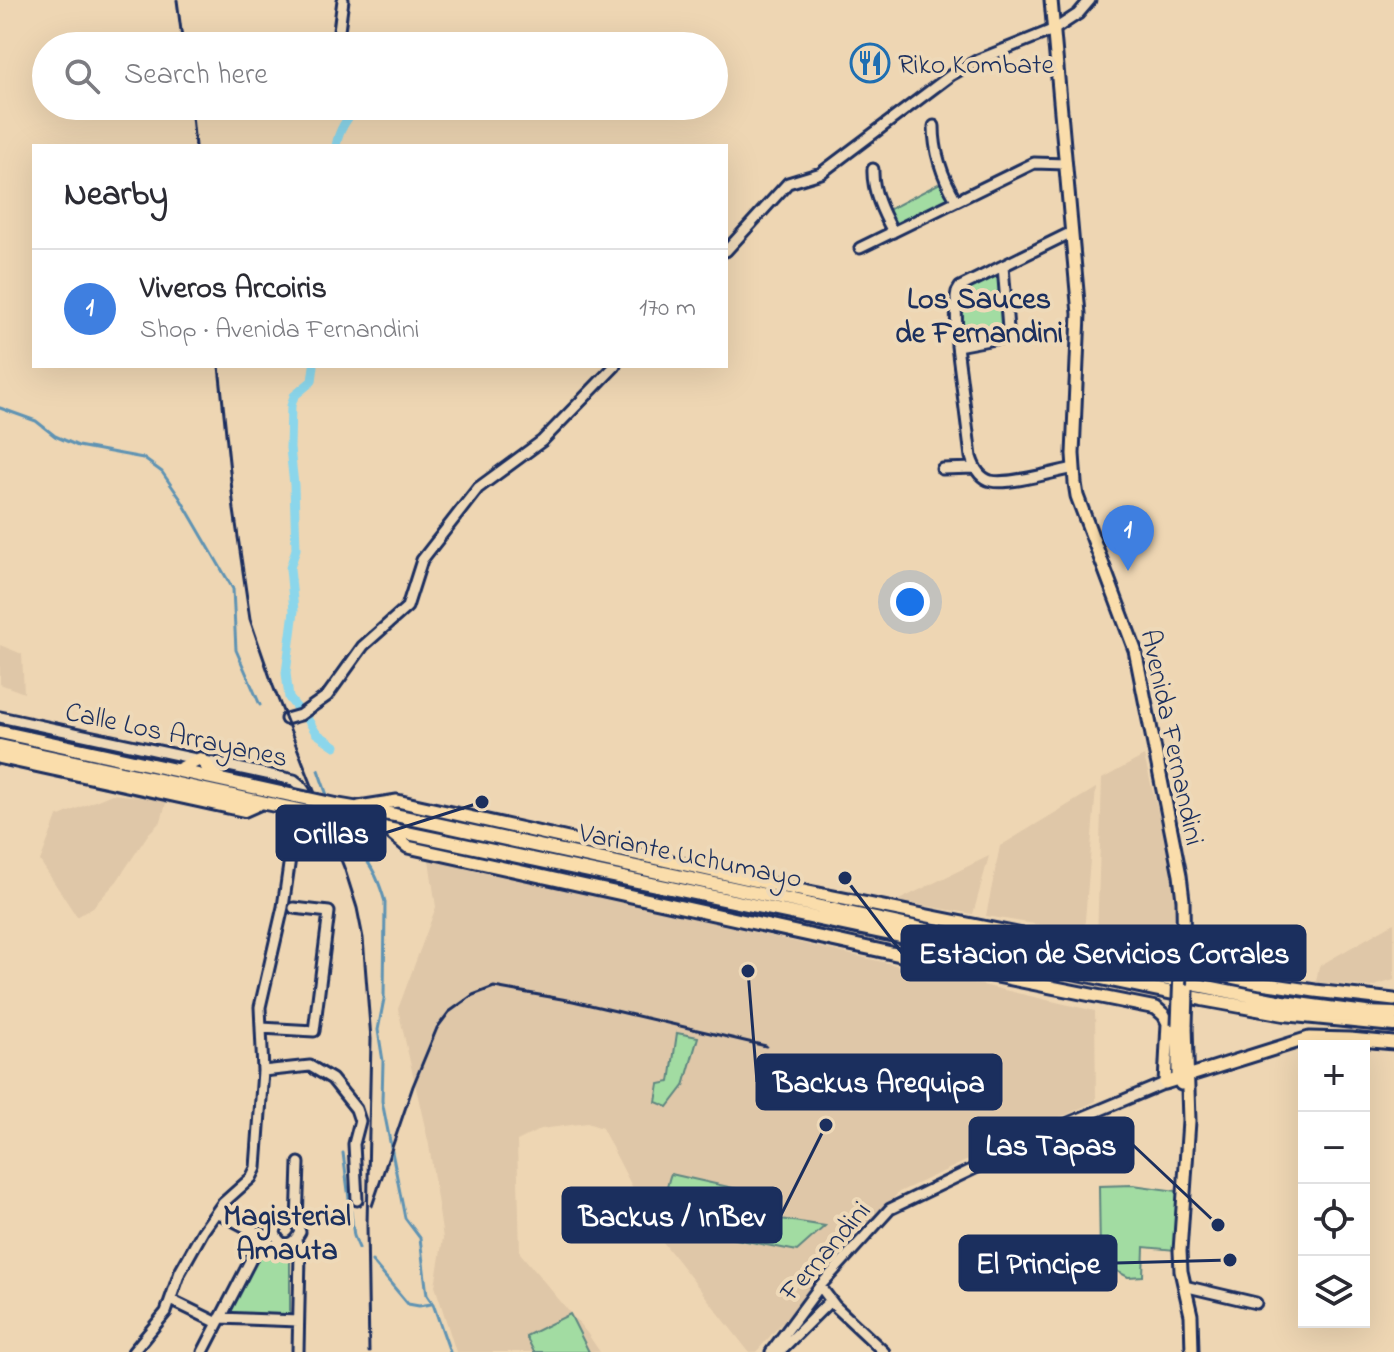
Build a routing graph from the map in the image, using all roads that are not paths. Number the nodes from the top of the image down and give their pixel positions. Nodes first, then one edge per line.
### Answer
1 (343, 0) edge
2 (1051, 0) edge
3 (1090, 0) edge
4 (1055, 29) junction
5 (339, 32) edge
6 (934, 126) dead end
7 (1066, 164) junction
8 (873, 169) dead end
9 (956, 200) junction
10 (893, 232) junction
11 (1072, 232) junction
12 (860, 248) dead end
13 (728, 249) edge
14 (1003, 266) junction
15 (957, 346) junction
16 (613, 368) edge
17 (975, 468) junction
18 (1074, 468) junction
19 (942, 469) dead end
20 (0, 717) edge
21 (286, 719) dead end
22 (0, 732) edge
23 (0, 746) edge
24 (0, 757) edge
25 (200, 759) junction
26 (178, 770) junction
27 (221, 780) junction
28 (280, 799) junction
29 (263, 802) junction
30 (355, 808) junction
31 (384, 827) junction
32 (294, 908) dead end
33 (992, 933) junction
34 (984, 970) junction
35 (1184, 970) junction
36 (1393, 1002) edge
37 (1394, 1014) edge
38 (1394, 1025) edge
39 (261, 1028) junction
40 (1391, 1040) edge
41 (263, 1071) junction
42 (1182, 1077) junction
43 (1165, 1083) junction
44 (299, 1163) dead end
45 (357, 1200) dead end
46 (217, 1212) junction
47 (297, 1224) junction
48 (275, 1233) junction
49 (263, 1236) junction
50 (296, 1240) junction
51 (820, 1286) junction
52 (1184, 1286) junction
53 (171, 1300) junction
54 (830, 1301) junction
55 (1256, 1303) dead end
56 (219, 1321) junction
57 (298, 1321) junction
58 (133, 1352) edge
59 (203, 1352) edge
60 (298, 1352) edge
61 (771, 1352) edge
62 (779, 1352) edge
63 (884, 1352) edge
64 (1192, 1352) edge

1 - 5 street
2 - 4 main road, Avenida Fernandini
3 - 4 street
4 - 7 main road, Avenida Fernandini
4 - 13 street
6 - 9 street
7 - 9 street
7 - 11 main road, Avenida Fernandini
8 - 10 street
9 - 10 street
10 - 12 street
11 - 14 street
11 - 18 main road, Avenida Fernandini
14 - 15 street
14 - 15 street
15 - 17 street
16 - 21 street
17 - 18 street
17 - 19 street
18 - 35 main road, Avenida Fernandini
20 - 25 street, Calle Los Arrayanes
22 - 26 highway, Variante Uchumayo
23 - 29 highway, Variante Uchumayo
24 - 29 highway
25 - 26 highway
25 - 27 highway
25 - 39 street, Calle Los Arrayanes
26 - 27 highway, Variante Uchumayo
27 - 28 highway, Variante Uchumayo
28 - 29 highway, Variante Uchumayo
28 - 30 highway, Variante Uchumayo, bridge
28 - 31 highway, Variante Uchumayo, bridge
30 - 33 main road, Variante Uchumayo
30 - 37 highway, Variante Uchumayo
31 - 34 main road, Variante Uchumayo
31 - 38 highway, Variante Uchumayo
32 - 39 street
33 - 34 main road, bridge
33 - 35 main road, Variante Uchumayo
34 - 43 main road, Variante Uchumayo
35 - 36 main road, Variante Uchumayo
35 - 42 main road, Avenida Fernandini, bridge
39 - 41 street, Calle Los Arrayanes
40 - 42 main road
41 - 45 street
41 - 46 street, Calle Los Arrayanes
42 - 43 main road, Fernandini
42 - 52 main road, Avenida Fernandini
43 - 51 street, Fernandini
44 - 47 street
46 - 49 street
46 - 53 street, Calle Los Arrayanes
47 - 48 street
47 - 50 street
48 - 49 street
48 - 50 street
49 - 56 street
50 - 57 street
51 - 54 street
51 - 61 street, Fernandini
52 - 55 street
52 - 64 main road, Avenida Fernandini
53 - 56 street
53 - 58 street, Calle Los Arrayanes
54 - 62 street
54 - 63 street
56 - 57 street
56 - 59 street
57 - 60 street

